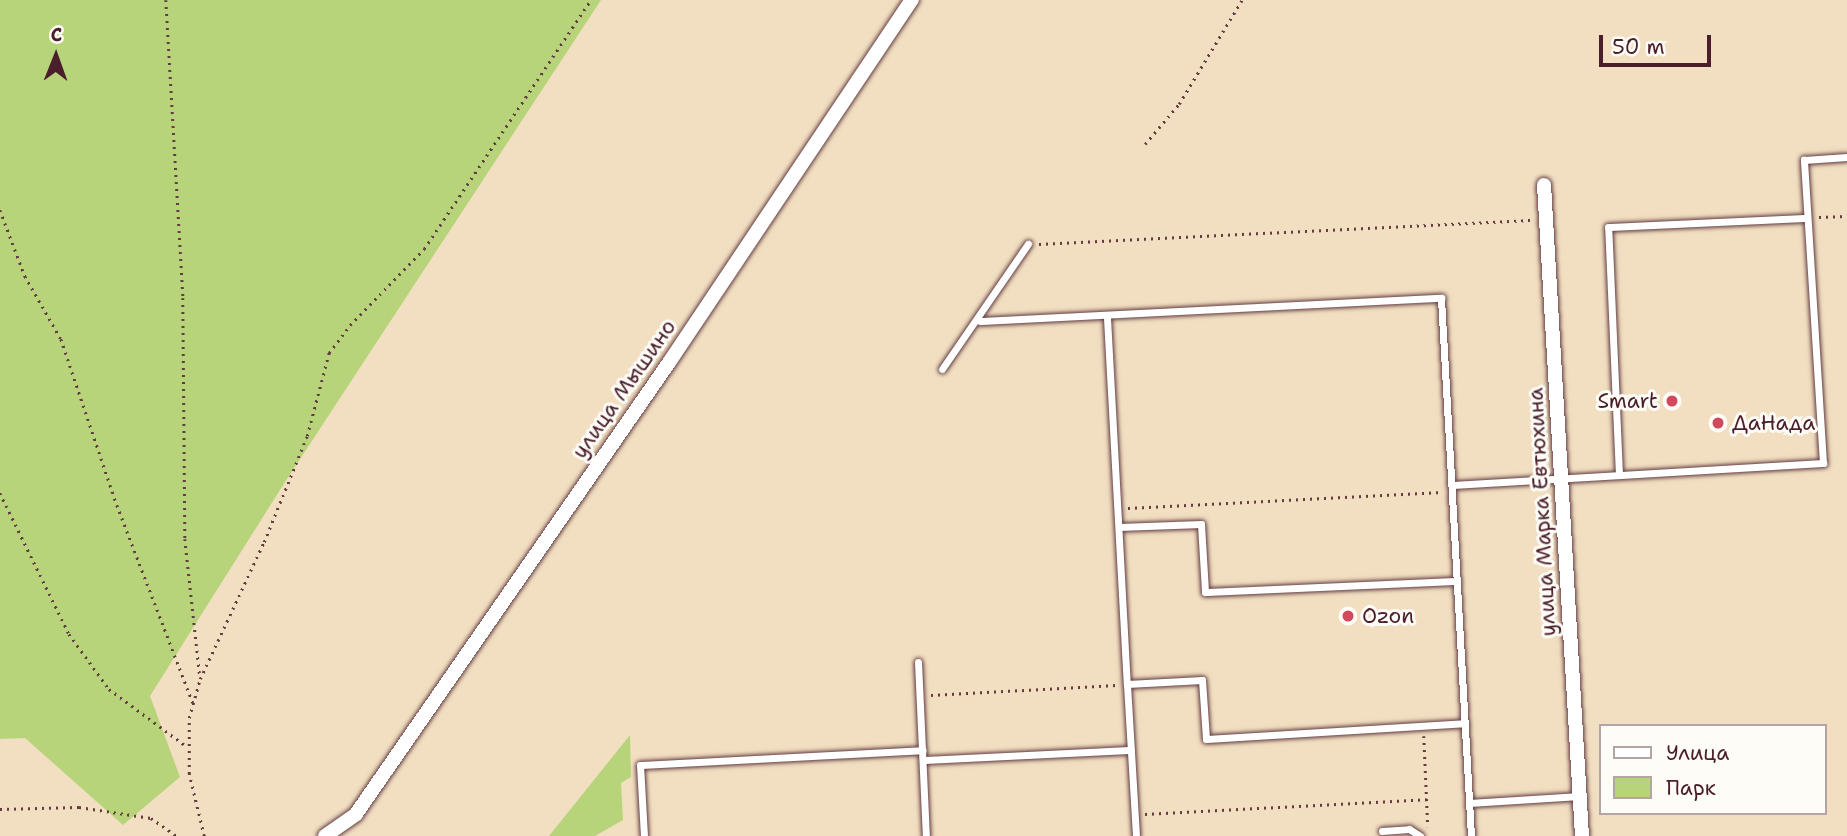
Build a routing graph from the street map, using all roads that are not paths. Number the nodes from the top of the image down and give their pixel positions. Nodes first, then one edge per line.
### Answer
1 (912, 0) edge
2 (1847, 157) edge
3 (1544, 185) dead end
4 (1806, 218) junction
5 (1028, 244) road end
6 (1107, 318) junction
7 (980, 321) dead end
8 (942, 369) dead end
9 (1619, 475) junction
10 (1561, 478) junction
11 (1452, 488) junction
12 (1119, 527) junction
13 (1457, 581) junction
14 (918, 662) dead end
15 (1127, 684) junction
16 (1465, 723) junction
17 (923, 750) junction
18 (1131, 750) junction
19 (923, 760) junction
20 (1580, 796) junction
21 (1469, 803) junction
22 (1382, 831) dead end
23 (325, 836) edge
24 (644, 836) edge
25 (926, 836) edge
26 (1136, 836) edge
27 (1420, 836) edge
28 (1471, 836) edge
29 (1582, 836) edge

1 - 23 street, улица Мышино
2 - 4 lane
3 - 10 street, улица Марка Евтюхина
4 - 9 lane
4 - 9 lane
5 - 8 lane
6 - 7 lane
6 - 11 lane
6 - 12 lane
9 - 10 lane
10 - 11 lane
10 - 20 street, улица Марка Евтюхина
11 - 13 lane
12 - 13 lane
12 - 15 lane
13 - 16 lane
14 - 17 lane
15 - 16 lane
15 - 18 lane
16 - 21 lane
17 - 19 lane
17 - 24 lane
18 - 19 lane
18 - 26 lane
19 - 25 lane
20 - 21 lane
20 - 29 street, улица Марка Евтюхина
21 - 28 lane
22 - 27 lane

